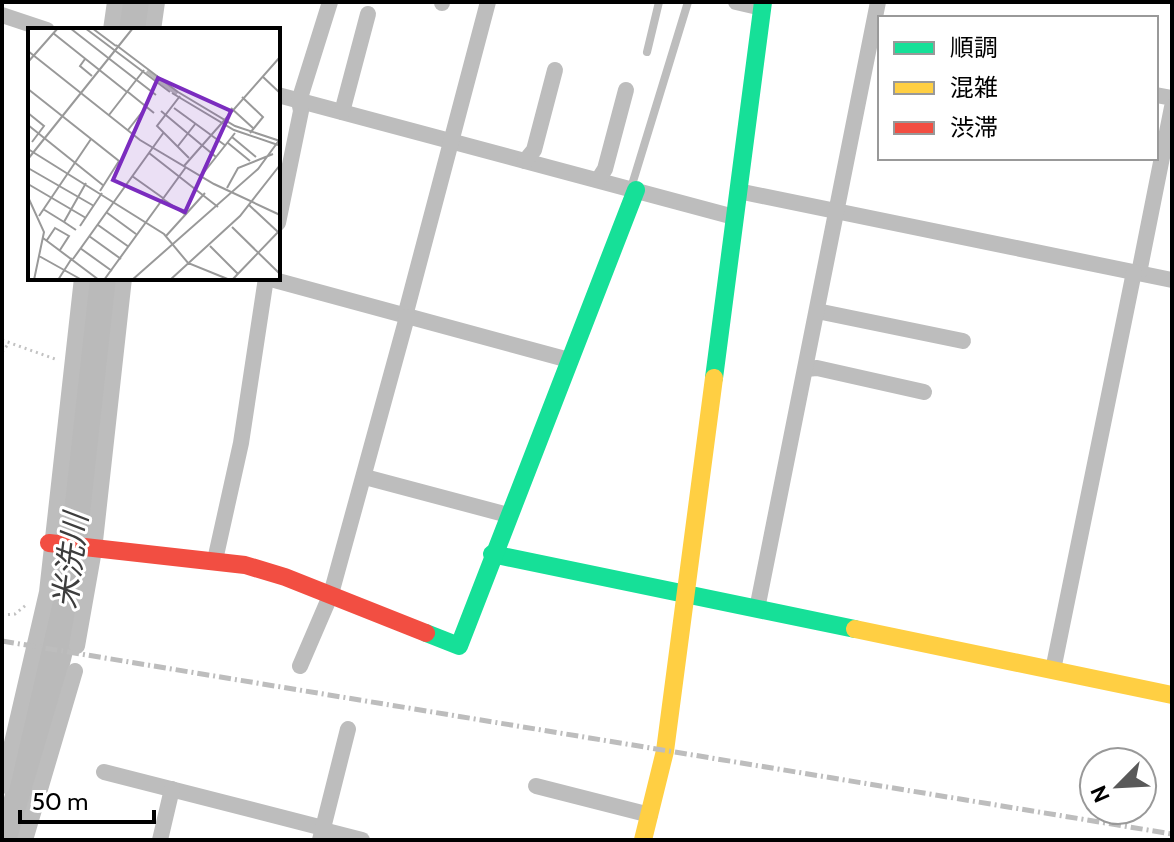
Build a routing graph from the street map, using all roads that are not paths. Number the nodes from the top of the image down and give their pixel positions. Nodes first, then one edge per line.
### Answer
1 (115, 2) edge
2 (157, 2) edge
3 (330, 2) edge
4 (488, 2) edge
5 (659, 2) edge
6 (688, 2) edge
7 (736, 2) edge
8 (878, 2) edge
9 (762, 5) edge
10 (368, 14) dead end
11 (2, 15) edge
12 (41, 28) edge
13 (111, 28) edge
14 (153, 28) edge
15 (647, 52) dead end
16 (555, 70) dead end
17 (626, 90) dead end
18 (280, 96) edge
19 (299, 101) junction
20 (1172, 107) edge
21 (342, 112) junction
22 (452, 141) junction
23 (525, 161) junction
24 (598, 180) junction
25 (633, 189) junction
26 (738, 191) junction
27 (837, 212) junction
28 (280, 213) edge
29 (734, 217) junction
30 (1137, 273) junction
31 (82, 280) edge
32 (124, 280) edge
33 (267, 280) edge
34 (274, 280) edge
35 (1172, 280) edge
36 (817, 311) junction
37 (406, 316) junction
38 (963, 341) dead end
39 (569, 360) junction
40 (806, 369) junction
41 (924, 392) dead end
42 (365, 477) junction
43 (508, 515) junction
44 (52, 544) junction
45 (91, 549) junction
46 (492, 554) junction
47 (215, 560) junction
48 (331, 594) junction
49 (686, 594) junction
50 (757, 609) junction
51 (77, 646) dead end
52 (300, 666) dead end
53 (1053, 670) junction
54 (75, 671) dead end
55 (1172, 695) edge
56 (348, 729) dead end
57 (104, 772) dead end
58 (2, 786) edge
59 (536, 786) dead end
60 (172, 789) junction
61 (650, 815) junction
62 (322, 833) edge
63 (25, 840) edge
64 (160, 840) edge
65 (362, 840) edge
66 (643, 840) edge

1 - 13 street
2 - 14 street
3 - 19 street
4 - 22 street
5 - 15 lane
6 - 25 lane
7 - 9 street
8 - 27 street
9 - 26 street
10 - 21 street
11 - 12 street
16 - 23 street
17 - 24 street
18 - 19 street
19 - 21 street
19 - 28 street
20 - 30 street
21 - 22 street
22 - 23 street
22 - 37 street
23 - 24 street
24 - 25 street
25 - 29 street
25 - 39 street
26 - 27 street
26 - 29 street
27 - 30 street
27 - 36 street
29 - 49 street
30 - 35 street
30 - 53 street
31 - 44 street
32 - 45 street
33 - 47 street
34 - 37 street
36 - 38 street
36 - 40 street
37 - 39 street
37 - 42 street
39 - 43 street
40 - 41 street
40 - 50 street
42 - 43 street
42 - 48 street
43 - 46 street
44 - 45 street
44 - 58 street
45 - 47 street
45 - 51 street
46 - 48 street
46 - 49 street
47 - 48 street
48 - 52 street
49 - 50 street
49 - 61 street
50 - 53 street
53 - 55 street
54 - 63 street
56 - 62 street
57 - 60 street
59 - 61 street
60 - 62 street
60 - 64 street
61 - 66 street
62 - 65 street

